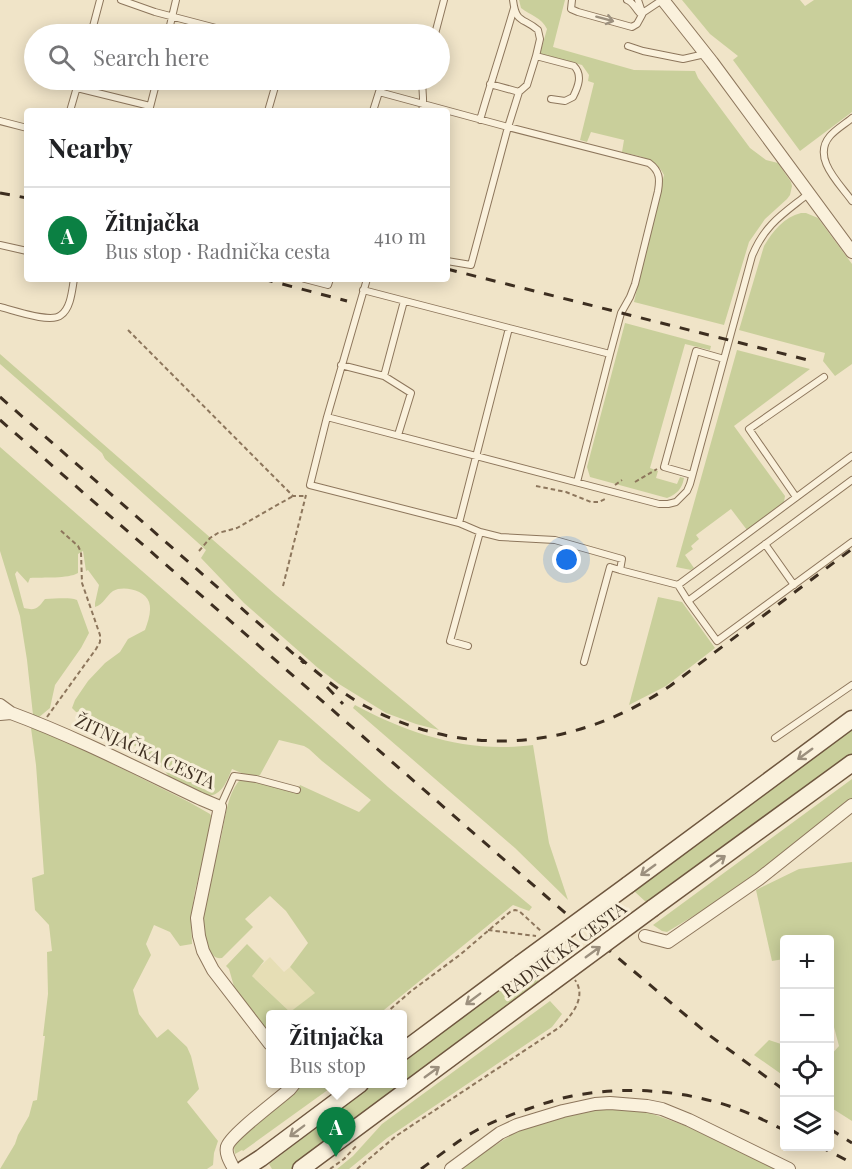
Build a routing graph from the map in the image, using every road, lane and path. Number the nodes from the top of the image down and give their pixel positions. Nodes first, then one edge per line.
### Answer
1 (100, 0) edge
2 (121, 0) edge
3 (176, 0) edge
4 (444, 0) edge
5 (513, 0) edge
6 (572, 0) edge
7 (627, 0) edge
8 (638, 0) edge
9 (663, 0) edge
10 (514, 8) junction
11 (643, 13) junction
12 (172, 17) junction
13 (94, 24) edge
14 (170, 24) edge
15 (200, 24) edge
16 (438, 24) edge
17 (628, 46) dead end
18 (706, 54) junction
19 (536, 56) junction
20 (490, 84) junction
21 (76, 90) edge
22 (84, 90) edge
23 (155, 90) edge
24 (274, 90) edge
25 (422, 90) edge
26 (379, 92) joint
27 (519, 92) junction
28 (551, 99) dead end
29 (71, 108) edge
30 (147, 108) edge
31 (150, 108) edge
32 (269, 108) edge
33 (374, 108) edge
34 (423, 108) edge
35 (450, 114) edge
36 (852, 118) edge
37 (480, 120) junction
38 (0, 121) edge
39 (24, 127) edge
40 (508, 127) junction
41 (808, 194) junction
42 (852, 201) edge
43 (0, 245) edge
44 (24, 250) edge
45 (852, 252) edge
46 (450, 262) edge
47 (73, 282) edge
48 (316, 282) edge
49 (329, 282) edge
50 (365, 282) edge
51 (363, 290) junction
52 (404, 301) junction
53 (0, 307) edge
54 (509, 328) junction
55 (128, 330) dead end
56 (610, 354) junction
57 (724, 359) junction
58 (341, 365) junction
59 (384, 376) junction
60 (824, 377) dead end
61 (327, 417) junction
62 (398, 435) junction
63 (476, 455) junction
64 (852, 456) edge
65 (664, 464) junction
66 (692, 475) junction
67 (852, 480) edge
68 (577, 482) junction
69 (635, 482) dead end
70 (310, 485) junction
71 (293, 496) junction
72 (305, 496) junction
73 (796, 497) junction
74 (459, 523) junction
75 (59, 529) dead end
76 (480, 532) junction
77 (852, 542) edge
78 (765, 544) junction
79 (199, 551) dead end
80 (620, 570) junction
81 (678, 585) junction
82 (794, 585) junction
83 (283, 586) dead end
84 (688, 601) junction
85 (468, 646) dead end
86 (584, 662) dead end
87 (852, 685) edge
88 (0, 705) edge
89 (6, 714) edge
90 (852, 719) edge
91 (43, 725) junction
92 (776, 738) dead end
93 (852, 763) edge
94 (297, 790) dead end
95 (852, 805) edge
96 (220, 807) junction
97 (488, 930) dead end
98 (645, 936) dead end
99 (546, 938) dead end
100 (266, 1039) edge
101 (407, 1048) edge
102 (291, 1088) edge
103 (353, 1088) edge
104 (234, 1169) edge
105 (244, 1169) edge
106 (301, 1169) edge
107 (451, 1169) edge
108 (789, 1169) edge

1 - 13 lane
2 - 12 lane
3 - 12 lane
4 - 16 lane
5 - 10 lane
6 -> 11 lane
7 - 11 lane
8 - 11 lane
9 - 11 lane
9 - 18 street
10 - 19 lane
10 - 20 lane
12 - 14 lane
12 - 15 lane
17 - 18 lane
18 - 41 street
19 - 27 lane
19 - 28 lane
20 - 27 lane
20 - 37 lane
21 - 29 lane
22 - 30 lane
23 - 31 lane
24 - 32 lane
25 - 34 lane
26 - 33 lane
26 - 34 lane
27 - 40 lane
35 - 37 lane
36 - 42 lane
37 - 40 lane
38 - 39 lane
40 - 46 lane
40 - 56 lane
41 - 45 street
41 - 57 lane
43 - 44 lane
47 - 53 lane
48 - 49 lane
50 - 51 lane
51 - 52 lane
51 - 58 lane
52 - 54 lane
52 - 59 lane
54 - 56 lane
54 - 63 lane
55 - 71 path
56 - 68 lane
57 - 65 lane
57 - 66 lane
58 - 59 lane
58 - 61 lane
59 - 62 lane
60 - 73 lane
61 - 62 lane
61 - 70 lane
62 - 63 lane
63 - 68 lane
63 - 74 lane
64 - 73 lane
65 - 66 lane
65 - 69 path
66 - 68 lane
67 - 78 lane
70 - 72 path
70 - 74 lane
71 - 72 path
71 - 79 path
72 - 83 path
73 - 81 lane
74 - 76 lane
75 - 91 path
76 - 80 lane
76 - 85 lane
77 - 82 lane
78 - 82 lane
78 - 84 lane
80 - 81 lane
80 - 86 lane
81 - 84 lane
82 - 84 lane
87 - 92 lane
88 - 89 street, ŽITNJAČKA CESTA
89 - 91 street, ŽITNJAČKA CESTA
90 -> 101 main road, RADNIČKA CESTA, bridge
91 - 96 street, ŽITNJAČKA CESTA
106 -> 93 main road, RADNIČKA CESTA, bridge
94 - 96 lane
95 - 98 street
96 - 100 street, ŽITNJAČKA CESTA
97 - 99 path
102 - 104 street
103 -> 105 main road
107 - 108 street

